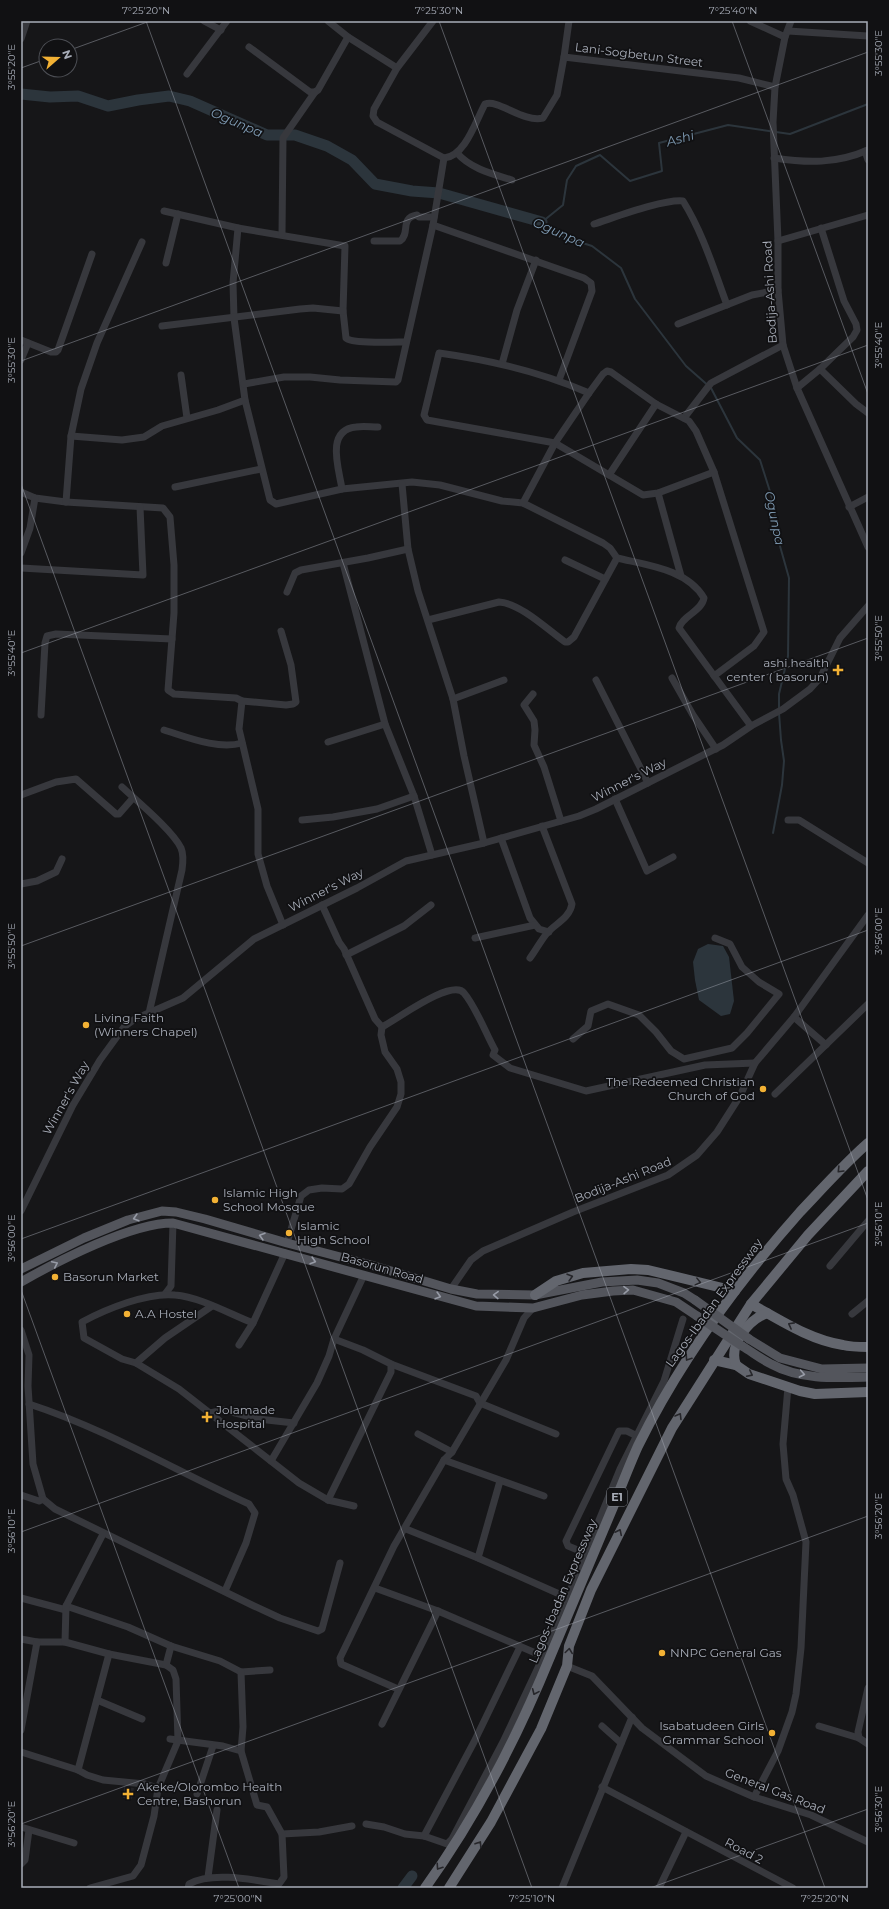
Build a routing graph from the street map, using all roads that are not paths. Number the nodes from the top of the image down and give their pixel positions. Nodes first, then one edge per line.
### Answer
1 (27, 21) edge
2 (204, 21) edge
3 (227, 21) edge
4 (328, 21) edge
5 (569, 21) edge
6 (750, 21) edge
7 (791, 21) edge
8 (428, 23) edge
9 (221, 30) junction
10 (787, 34) junction
11 (348, 36) junction
12 (868, 36) edge
13 (21, 39) edge
14 (249, 47) dead end
15 (564, 57) junction
16 (398, 68) junction
17 (187, 74) dead end
18 (775, 87) junction
19 (315, 92) junction
20 (867, 150) edge
21 (458, 153) junction
22 (444, 158) junction
23 (774, 158) junction
24 (868, 160) edge
25 (512, 180) dead end
26 (164, 211) dead end
27 (178, 214) junction
28 (868, 215) edge
29 (434, 217) junction
30 (594, 224) dead end
31 (433, 225) junction
32 (238, 228) junction
33 (821, 228) junction
34 (282, 234) junction
35 (374, 241) dead end
36 (778, 241) junction
37 (142, 242) dead end
38 (92, 254) dead end
39 (536, 260) junction
40 (166, 263) dead end
41 (778, 290) junction
42 (727, 305) junction
43 (343, 311) junction
44 (234, 318) junction
45 (678, 324) dead end
46 (162, 326) dead end
47 (24, 341) edge
48 (406, 342) junction
49 (783, 345) junction
50 (21, 360) edge
51 (502, 364) junction
52 (820, 369) junction
53 (181, 375) dead end
54 (558, 380) junction
55 (244, 384) junction
56 (797, 388) junction
57 (589, 393) junction
58 (245, 400) junction
59 (656, 404) junction
60 (868, 413) edge
61 (187, 418) junction
62 (684, 418) junction
63 (378, 427) dead end
64 (71, 436) junction
65 (555, 443) junction
66 (261, 469) junction
67 (714, 472) junction
68 (609, 475) junction
69 (402, 484) junction
70 (175, 487) dead end
71 (342, 489) junction
72 (21, 492) edge
73 (658, 493) junction
74 (868, 497) edge
75 (35, 498) junction
76 (66, 502) junction
77 (523, 503) junction
78 (849, 506) junction
79 (140, 508) junction
80 (868, 547) edge
81 (408, 549) junction
82 (21, 553) edge
83 (617, 558) junction
84 (565, 560) dead end
85 (343, 563) junction
86 (21, 568) edge
87 (681, 576) junction
88 (605, 579) junction
89 (287, 592) dead end
90 (868, 606) edge
91 (428, 620) junction
92 (280, 631) dead end
93 (172, 639) junction
94 (714, 676) junction
95 (672, 678) dead end
96 (504, 680) dead end
97 (596, 680) dead end
98 (533, 694) dead end
99 (453, 698) junction
100 (242, 701) junction
101 (41, 716) dead end
102 (384, 724) junction
103 (751, 726) junction
104 (164, 730) dead end
105 (242, 742) junction
106 (328, 742) dead end
107 (716, 749) junction
108 (648, 783) junction
109 (122, 787) dead end
110 (21, 795) edge
111 (414, 796) junction
112 (133, 798) junction
113 (615, 799) junction
114 (302, 820) dead end
115 (788, 820) dead end
116 (561, 822) junction
117 (542, 826) junction
118 (501, 838) junction
119 (484, 843) junction
120 (432, 855) junction
121 (673, 857) dead end
122 (62, 860) dead end
123 (868, 863) edge
124 (21, 884) edge
125 (322, 905) junction
126 (431, 905) dead end
127 (868, 915) edge
128 (283, 925) junction
129 (535, 925) junction
130 (549, 932) junction
131 (475, 938) dead end
132 (715, 938) dead end
133 (346, 955) junction
134 (530, 958) dead end
135 (868, 1004) edge
136 (149, 1013) junction
137 (794, 1017) junction
138 (382, 1027) junction
139 (573, 1039) dead end
140 (826, 1045) junction
141 (755, 1063) junction
142 (775, 1094) dead end
143 (868, 1143) edge
144 (868, 1171) edge
145 (21, 1212) edge
146 (205, 1219) junction
147 (868, 1221) edge
148 (173, 1223) junction
149 (203, 1230) junction
150 (286, 1248) junction
151 (830, 1266) dead end
152 (21, 1269) edge
153 (364, 1275) junction
154 (21, 1282) edge
155 (451, 1289) junction
156 (735, 1291) junction
157 (165, 1294) junction
158 (535, 1295) junction
159 (868, 1300) edge
160 (751, 1304) junction
161 (212, 1306) junction
162 (533, 1308) junction
163 (767, 1313) junction
164 (852, 1314) dead end
165 (683, 1319) dead end
166 (253, 1323) junction
167 (21, 1330) edge
168 (334, 1339) junction
169 (239, 1345) dead end
170 (868, 1347) edge
171 (714, 1360) junction
172 (136, 1363) junction
173 (391, 1364) junction
174 (736, 1365) junction
175 (868, 1368) edge
176 (868, 1377) edge
177 (788, 1387) junction
178 (868, 1392) edge
179 (480, 1403) junction
180 (29, 1404) junction
181 (210, 1413) junction
182 (294, 1423) junction
183 (418, 1434) dead end
184 (556, 1434) dead end
185 (637, 1436) junction
186 (452, 1452) junction
187 (444, 1460) junction
188 (271, 1461) junction
189 (500, 1481) junction
190 (21, 1495) edge
191 (544, 1496) dead end
192 (44, 1498) junction
193 (328, 1500) junction
194 (354, 1506) dead end
195 (406, 1529) junction
196 (103, 1534) junction
197 (585, 1554) junction
198 (478, 1558) junction
199 (340, 1564) dead end
200 (375, 1588) junction
201 (225, 1592) junction
202 (566, 1596) junction
203 (21, 1598) edge
204 (66, 1608) junction
205 (438, 1611) junction
206 (21, 1639) edge
207 (37, 1642) junction
208 (65, 1642) junction
209 (171, 1646) junction
210 (520, 1647) junction
211 (109, 1654) junction
212 (546, 1658) junction
213 (166, 1665) junction
214 (567, 1666) junction
215 (270, 1670) dead end
216 (241, 1672) junction
217 (868, 1688) edge
218 (398, 1689) junction
219 (97, 1700) junction
220 (632, 1717) junction
221 (142, 1719) dead end
222 (382, 1724) dead end
223 (602, 1726) dead end
224 (819, 1726) dead end
225 (21, 1730) edge
226 (859, 1738) junction
227 (170, 1739) dead end
228 (178, 1741) junction
229 (621, 1743) junction
230 (868, 1744) edge
231 (213, 1746) junction
232 (241, 1751) junction
233 (21, 1752) edge
234 (78, 1770) junction
235 (602, 1787) junction
236 (158, 1788) junction
237 (197, 1794) dead end
238 (754, 1797) junction
239 (217, 1810) dead end
240 (366, 1824) dead end
241 (352, 1826) dead end
242 (21, 1827) edge
243 (29, 1830) junction
244 (686, 1832) junction
245 (282, 1834) junction
246 (424, 1836) junction
247 (868, 1842) edge
248 (74, 1843) dead end
249 (21, 1864) edge
250 (208, 1877) junction
251 (90, 1888) edge
252 (188, 1888) edge
253 (425, 1888) edge
254 (450, 1888) edge
255 (562, 1888) edge
256 (659, 1888) edge
257 (793, 1888) edge

1 - 13 street
2 - 9 street
3 - 9 street
4 - 11 street
5 - 15 street
6 - 10 street
7 - 10 street, Bodija-Ashi Road
8 - 16 street
9 - 17 street
10 - 12 street
10 - 18 street, Bodija-Ashi Road
11 - 16 street
11 - 19 street
14 - 19 street
15 - 18 street, Lani-Sogbetun Street
15 - 21 street, Lani-Sogbetun Street
16 - 22 street
18 - 23 street, Bodija-Ashi Road
19 - 34 street
20 - 23 street
20 - 24 street
21 - 22 street
21 - 25 street
22 - 29 street
23 - 36 street, Bodija-Ashi Road
26 - 27 street
27 - 32 street
27 - 40 street
28 - 33 street
29 - 31 street
29 - 35 street
30 - 42 street
31 - 39 street
31 - 48 street
32 - 34 street
32 - 44 street
33 - 36 street
33 - 52 street
34 - 43 street
36 - 41 street, Bodija-Ashi Road
37 - 64 street
38 - 47 street
39 - 51 street
39 - 54 street
41 - 42 street
41 - 49 street, Bodija-Ashi Road
42 - 45 street
43 - 44 street
43 - 48 street
44 - 46 street
44 - 55 street
47 - 50 street
48 - 55 street
49 - 56 street, Bodija-Ashi Road
49 - 62 street
51 - 54 street
51 - 65 street
52 - 56 street
52 - 60 street
53 - 61 street
54 - 57 street
55 - 58 street
56 - 78 street, Bodija-Ashi Road
57 - 59 street
57 - 65 street
58 - 61 street
58 - 66 street
59 - 62 street
59 - 68 street
61 - 64 street
62 - 67 street
63 - 71 street
64 - 76 street
65 - 68 street
65 - 77 street
66 - 70 street
66 - 71 street
67 - 73 street
67 - 94 street
68 - 73 street
69 - 71 street
69 - 77 street
69 - 81 street
72 - 75 street
73 - 87 street
74 - 78 street
75 - 76 street
75 - 82 street
76 - 79 street
77 - 83 street
78 - 80 street, Bodija-Ashi Road
79 - 86 street
79 - 93 street
81 - 85 street
81 - 91 street
83 - 87 street
83 - 88 street
84 - 88 street
85 - 89 street
85 - 102 street
87 - 94 street
88 - 91 street
90 - 103 street, Winner's Way
91 - 99 street
92 - 100 street
93 - 100 street
93 - 101 street
94 - 103 street
95 - 107 street
96 - 99 street
97 - 108 street
98 - 116 street
99 - 119 street
100 - 105 street
102 - 106 street
102 - 111 street
103 - 107 street, Winner's Way
104 - 105 street
105 - 128 street
107 - 108 street, Winner's Way
108 - 113 street, Winner's Way
109 - 112 street
110 - 112 street
111 - 114 street
111 - 120 street
112 - 136 street
113 - 116 street, Winner's Way
113 - 121 street
115 - 123 street
116 - 117 street, Winner's Way
117 - 118 street, Winner's Way
117 - 130 street
118 - 119 street, Winner's Way
118 - 129 street
119 - 120 street, Winner's Way
120 - 125 street, Winner's Way
122 - 124 street
125 - 128 street, Winner's Way
125 - 133 street
126 - 133 street
127 - 137 street, Bodija-Ashi Road
128 - 136 street, Winner's Way
129 - 130 street
129 - 131 street
130 - 134 street
132 - 139 street
133 - 138 street
135 - 140 street
136 - 145 street, Winner's Way
137 - 140 street
137 - 141 street, Bodija-Ashi Road
138 - 141 street
138 - 150 street
140 - 142 street
141 - 155 street, Bodija-Ashi Road
143 -> 156 highway, Lagos-Ibadan Expressway / E1
144 - 160 highway, Lagos-Ibadan Expressway / E1
146 - 149 main road
150 -> 146 main road, Basorun Road
146 -> 152 main road, Basorun Road
147 - 151 street
148 - 149 main road, Basorun Road
154 -> 148 main road, Basorun Road
148 - 157 street
149 - 150 main road, Basorun Road
150 -> 153 main road, Basorun Road
150 - 155 main road, Basorun Road
150 - 166 street
153 -> 162 main road, Basorun Road
153 - 168 street
158 -> 155 main road, Basorun Road
158 -> 156 highway
156 -> 212 highway, Lagos-Ibadan Expressway / E1
157 - 161 street
157 - 172 street
158 - 175 main road, Basorun Road, bridge
159 - 164 street
160 - 163 highway
160 - 171 highway, Lagos-Ibadan Expressway / E1
161 - 166 street
161 - 172 street
162 -> 176 main road, Basorun Road, bridge
162 - 179 street
170 -> 163 highway
163 - 174 highway
165 - 185 street
166 - 169 street
167 - 180 street
168 - 173 street
168 - 182 street
171 - 174 highway
214 -> 171 highway, Lagos-Ibadan Expressway / E1
172 - 181 street
173 - 179 street
173 - 193 street
174 -> 177 highway
177 - 178 highway
177 - 238 street
179 - 184 street
179 - 186 street
180 - 192 street
180 - 201 street
181 - 182 street
181 - 188 street
182 - 188 street
183 - 186 street
185 - 197 street
185 - 197 street
186 - 187 street
187 - 189 street
187 - 195 street
188 - 193 street
189 - 191 street
189 - 198 street
190 - 192 street
192 - 196 street
193 - 194 street
195 - 198 street
195 - 200 street
196 - 201 street
196 - 204 street
197 - 202 street
198 - 202 street
199 - 201 street
200 - 205 street
200 - 218 street
202 - 212 street
203 - 204 street
204 - 208 street
204 - 209 street
205 - 210 street
205 - 218 street
206 - 207 street
207 - 208 street
207 - 225 street
208 - 211 street
209 - 213 street
209 - 216 street
210 - 212 street
210 - 246 street
211 - 213 street
211 - 219 street
212 - 246 street
212 -> 253 highway, Lagos-Ibadan Expressway / E1
213 - 228 street
214 - 220 street, General Gas Road
254 -> 214 highway, Lagos-Ibadan Expressway / E1
215 - 216 street
216 - 232 street
217 - 226 street
218 - 222 street
219 - 221 street
219 - 234 street
220 - 229 street
220 - 238 street, General Gas Road
223 - 229 street
224 - 226 street
226 - 230 street
227 - 228 street
228 - 231 street
228 - 236 street
229 - 235 street
231 - 232 street
231 - 237 street
232 - 245 street
233 - 234 street
234 - 236 street
235 - 244 street, Road 2
235 - 255 street
236 - 251 street
238 - 247 street, General Gas Road
239 - 250 street
240 - 246 street
241 - 245 street
242 - 243 street
243 - 248 street
243 - 249 street
244 - 256 street
244 - 257 street, Road 2
245 - 250 street
250 - 252 street

